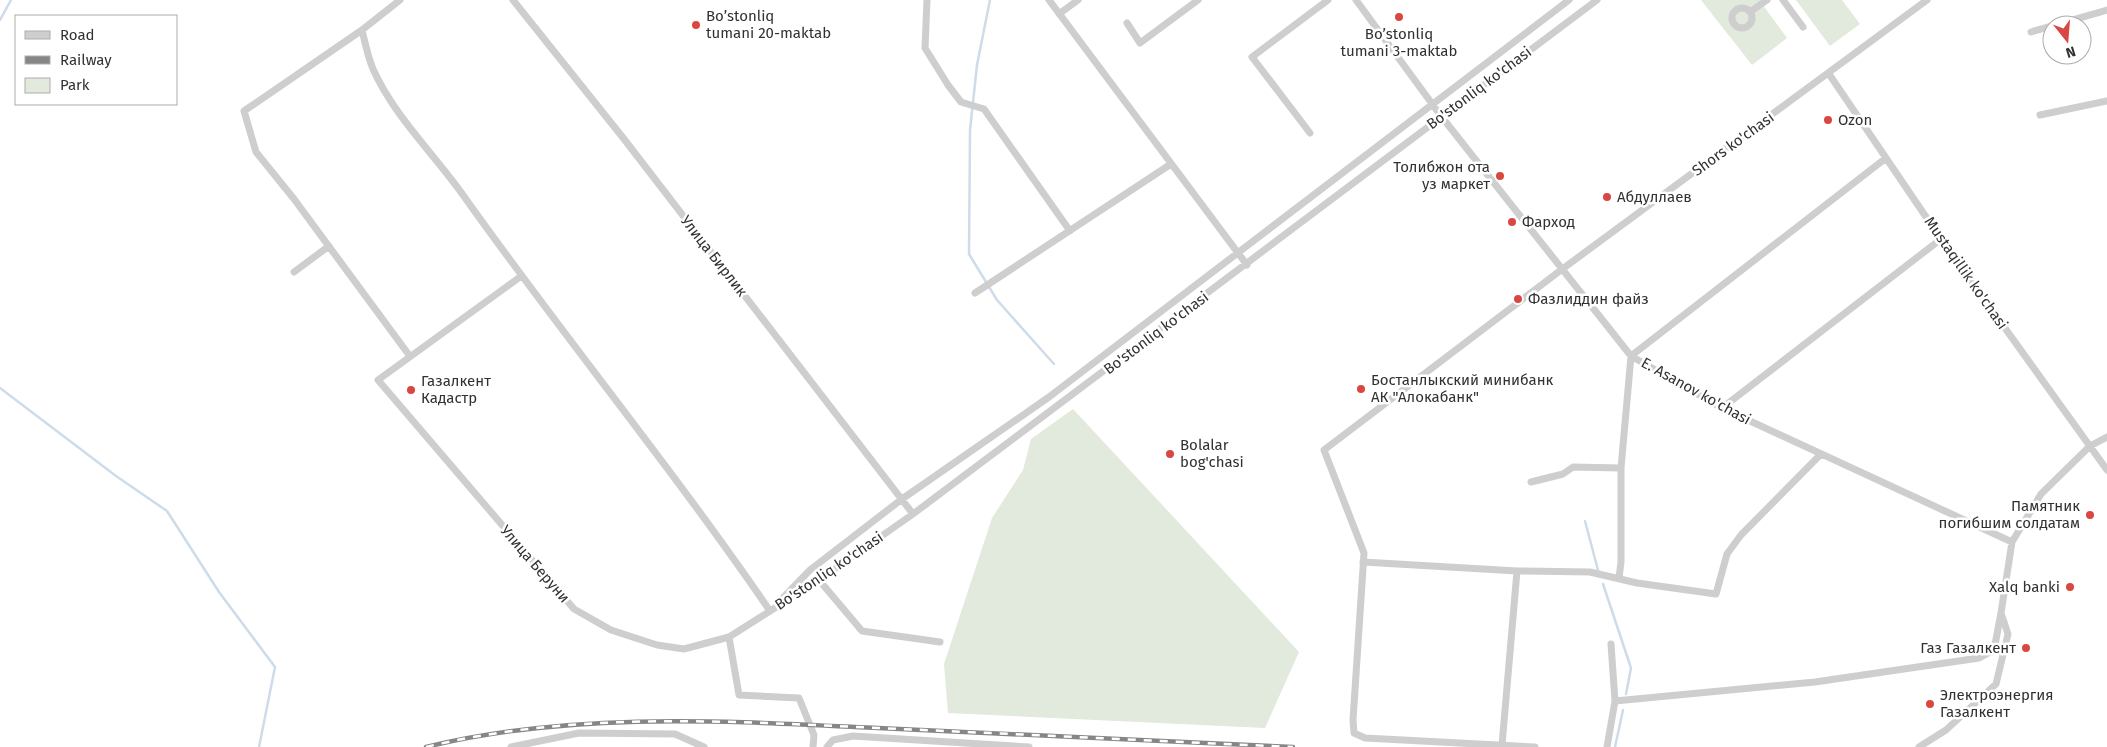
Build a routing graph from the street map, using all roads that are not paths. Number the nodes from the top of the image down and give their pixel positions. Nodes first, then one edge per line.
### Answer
1 (400, 0) edge
2 (513, 0) edge
3 (927, 0) edge
4 (1048, 0) edge
5 (1078, 0) edge
6 (1198, 0) edge
7 (1328, 0) edge
8 (1356, 0) edge
9 (1569, 0) edge
10 (1597, 0) edge
11 (1766, 0) edge
12 (1783, 0) edge
13 (1927, 0) edge
14 (2107, 10) edge
15 (1750, 12) dead end
16 (1059, 14) junction
17 (1126, 23) dead end
18 (1803, 27) dead end
19 (362, 30) junction
20 (2031, 32) dead end
21 (1829, 74) junction
22 (2107, 101) edge
23 (1433, 106) junction
24 (2040, 115) dead end
25 (1441, 116) junction
26 (1310, 133) dead end
27 (1886, 158) junction
28 (1171, 164) junction
29 (1070, 231) junction
30 (1942, 239) junction
31 (329, 246) junction
32 (1239, 254) junction
33 (1247, 264) junction
34 (1561, 270) junction
35 (294, 272) dead end
36 (520, 277) junction
37 (977, 291) dead end
38 (409, 355) junction
39 (1631, 356) junction
40 (1722, 408) junction
41 (2107, 437) edge
42 (2090, 446) junction
43 (1821, 454) junction
44 (1621, 468) junction
45 (2107, 470) edge
46 (1531, 482) dead end
47 (902, 499) junction
48 (913, 514) junction
49 (2012, 542) junction
50 (1363, 562) junction
51 (1517, 571) junction
52 (1619, 578) junction
53 (819, 580) junction
54 (770, 611) junction
55 (2001, 613) junction
56 (729, 637) junction
57 (940, 642) dead end
58 (1611, 644) dead end
59 (1615, 701) junction
60 (532, 744) edge
61 (1502, 745) junction
62 (512, 747) edge
63 (704, 747) edge
64 (814, 747) edge
65 (827, 747) edge
66 (1029, 747) edge
67 (1535, 747) edge
68 (1608, 747) edge
69 (1920, 747) edge

1 - 19 street
2 - 47 street, Улица Бирлик
3 - 29 street
4 - 16 street
5 - 16 street
6 - 17 street
7 - 26 street
8 - 23 street, E. Asanov ko'chasi
9 - 23 street, Bo'stonliq ko'chasi
10 - 25 street, Bo'stonliq ko'chasi
11 - 15 street
12 - 18 street
13 - 21 street, Shors ko'chasi
14 - 20 street
16 - 28 street
19 - 31 street
19 - 36 street
21 - 27 street, Mustaqillik ko'chasi
21 - 34 street, Shors ko'chasi
22 - 24 street
23 - 25 street, E. Asanov ko'chasi
23 - 32 street, Bo'stonliq ko'chasi
25 - 33 street, Bo'stonliq ko'chasi
25 - 34 street, E. Asanov ko'chasi
27 - 30 street, Mustaqillik ko'chasi
27 - 39 street
28 - 29 street
28 - 32 street
29 - 37 street
30 - 40 street
30 - 42 street, Mustaqillik ko'chasi
31 - 35 street
31 - 38 street
32 - 33 street
32 - 47 street, Bo'stonliq ko'chasi
33 - 48 street, Bo'stonliq ko'chasi
34 - 39 street, E. Asanov ko'chasi
34 - 50 street, Shors ko'chasi
36 - 38 street
36 - 54 street
38 - 56 street, Улица Беруни
39 - 40 street, E. Asanov ko'chasi
39 - 44 street
40 - 43 street, E. Asanov ko'chasi
41 - 42 street
42 - 45 street, Mustaqillik ko'chasi
42 - 49 street
43 - 49 street, E. Asanov ko'chasi
43 - 52 street
44 - 46 street
44 - 52 street
47 - 48 street, Улица Бирлик
47 - 54 street, Bo'stonliq ko'chasi
48 - 53 street, Bo'stonliq ko'chasi
49 - 55 street
50 - 51 street
50 - 61 street
51 - 52 street
51 - 61 street
53 - 54 street, Bo'stonliq ko'chasi
53 - 57 street
54 - 56 street, Улица Беруни
55 - 59 street
55 - 69 street
56 - 64 street
58 - 59 street
59 - 68 street
60 - 62 street
60 - 63 street
61 - 67 street
65 - 66 street

